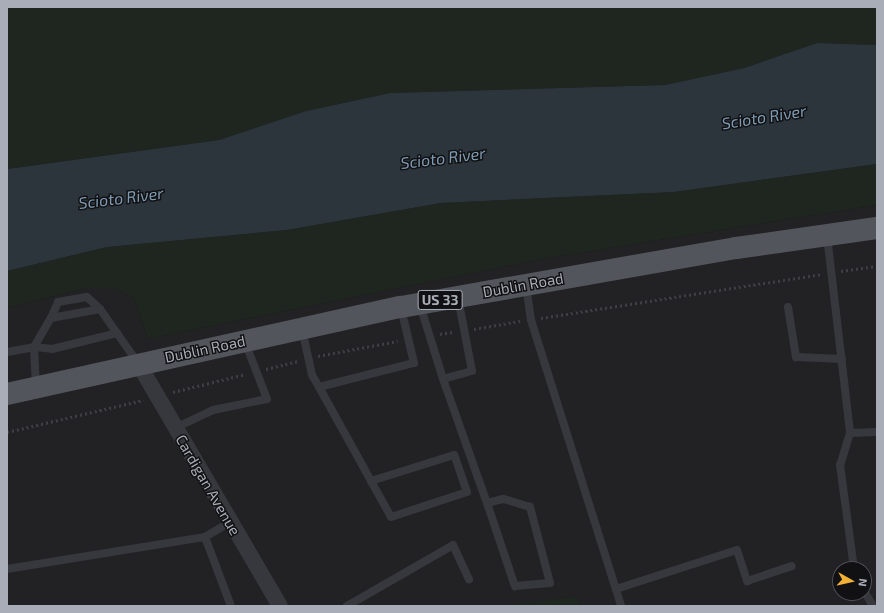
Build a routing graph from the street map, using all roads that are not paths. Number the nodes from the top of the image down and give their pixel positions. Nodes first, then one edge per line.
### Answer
1 (877, 228) edge
2 (827, 235) junction
3 (525, 285) junction
4 (458, 297) junction
5 (410, 305) junction
6 (788, 308) dead end
7 (100, 309) junction
8 (51, 318) junction
9 (302, 328) junction
10 (117, 334) junction
11 (245, 340) junction
12 (34, 347) junction
13 (7, 352) edge
14 (842, 359) junction
15 (138, 363) junction
16 (444, 379) junction
17 (319, 387) junction
18 (36, 388) junction
19 (7, 394) edge
20 (175, 428) junction
21 (877, 432) edge
22 (850, 433) junction
23 (371, 481) junction
24 (487, 503) junction
25 (230, 522) junction
26 (205, 537) junction
27 (853, 561) edge
28 (792, 566) dead end
29 (7, 569) edge
30 (469, 579) dead end
31 (616, 589) junction
32 (231, 606) edge
33 (280, 606) edge
34 (347, 606) edge
35 (621, 606) edge

1 - 2 main road, Dublin Road / US 33
2 - 3 main road, Dublin Road / US 33
2 - 14 lane
3 - 4 main road, Dublin Road / US 33
3 - 31 lane
4 - 5 main road, Dublin Road / US 33
4 - 16 lane
5 - 9 main road, Dublin Road / US 33
5 - 16 lane
5 - 17 lane
6 - 14 lane
7 - 8 lane
7 - 8 lane
7 - 10 lane
8 - 12 lane
9 - 11 main road, Dublin Road / US 33
9 - 17 lane
10 - 12 lane
10 - 15 lane
11 - 15 main road, Dublin Road / US 33
11 - 20 lane
12 - 13 lane
12 - 18 lane
14 - 22 lane
15 - 18 main road, Dublin Road / US 33
15 - 20 street, Cardigan Avenue
16 - 24 lane
17 - 23 lane
18 - 19 main road, Dublin Road / US 33
20 - 25 street, Cardigan Avenue
21 - 22 lane
22 - 27 lane
23 - 23 lane
24 - 24 lane
25 - 26 lane
25 - 33 street, Cardigan Avenue
26 - 29 lane
26 - 32 lane
28 - 31 lane
30 - 34 lane
31 - 35 lane

